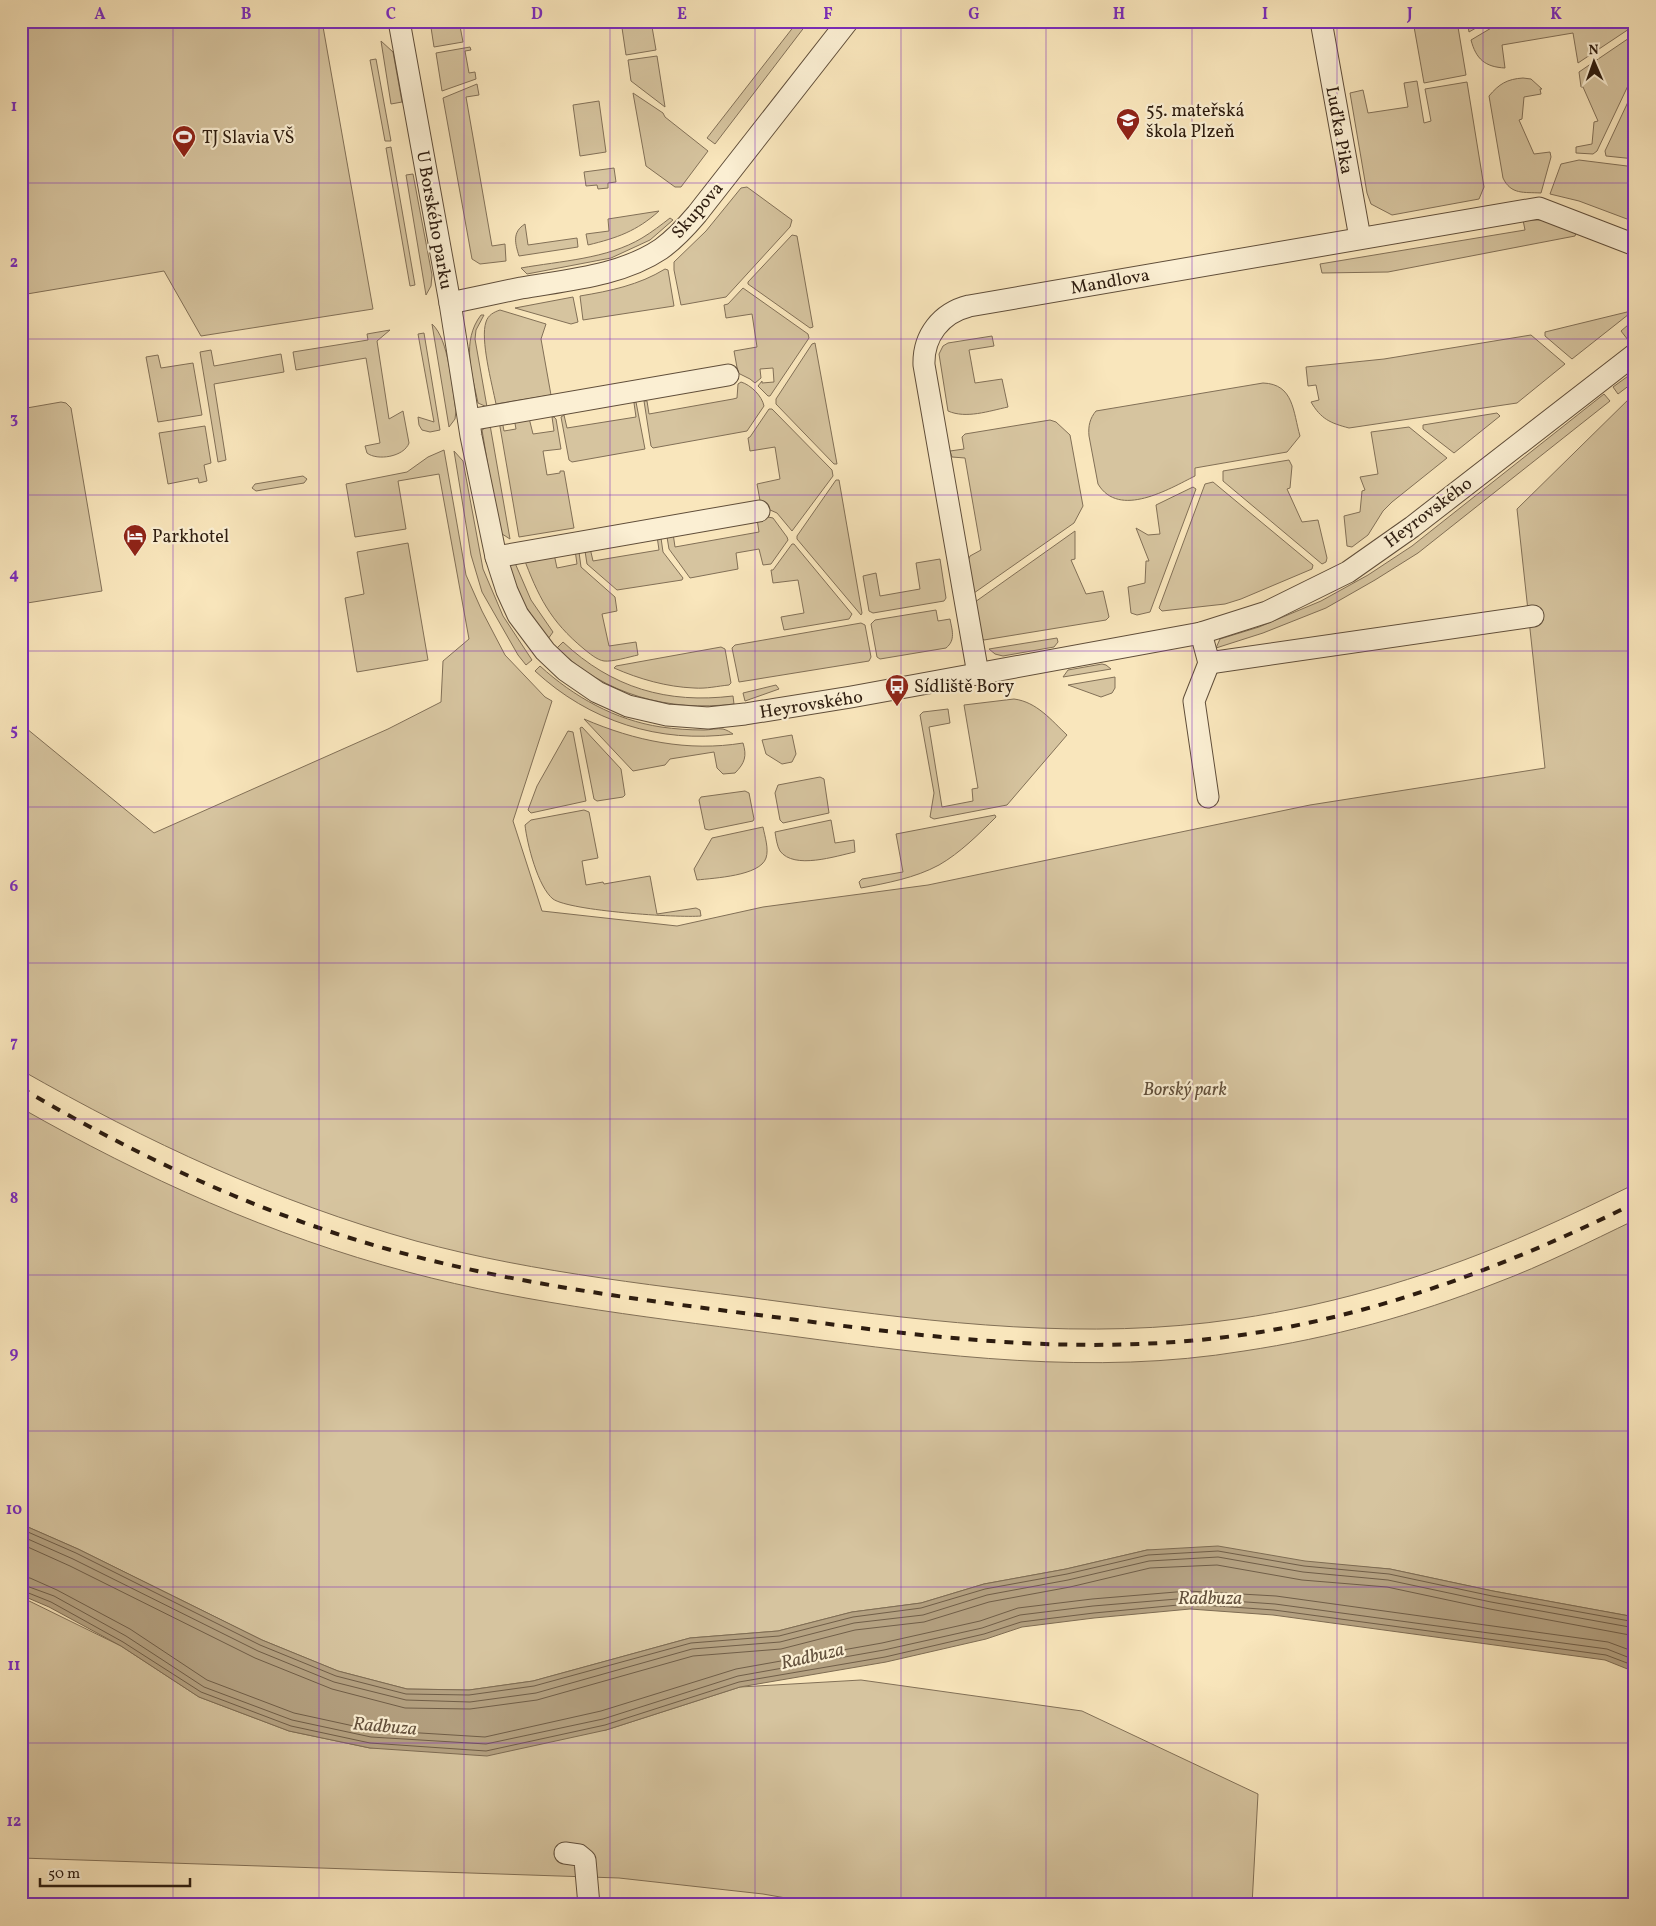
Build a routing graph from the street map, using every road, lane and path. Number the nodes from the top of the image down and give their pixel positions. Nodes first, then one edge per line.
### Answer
1 (399, 21) edge
2 (848, 21) edge
3 (1321, 21) edge
4 (1360, 238) junction
5 (1635, 246) edge
6 (450, 304) junction
7 (1635, 354) edge
8 (728, 375) dead end
9 (469, 420) junction
10 (759, 511) dead end
11 (496, 557) junction
12 (1533, 616) dead end
13 (1201, 633) junction
14 (1209, 663) junction
15 (978, 674) junction
16 (745, 714) joint
17 (1208, 797) dead end
18 (566, 1853) dead end
19 (589, 1905) edge

1 - 6 street, U Borského parku
2 - 6 street, Skupova
3 - 4 street, Luďka Pika
4 - 5 street, Mandlova
4 - 15 street, Mandlova
6 - 9 street, U Borského parku
7 - 13 street, Heyrovského
8 - 9 street
9 - 11 street, U Borského parku
10 - 11 street
11 - 16 street, U Borského parku
12 - 14 street
13 - 14 street
13 - 15 street, Heyrovského
14 - 17 street
15 - 16 street, Heyrovského
18 - 19 street

